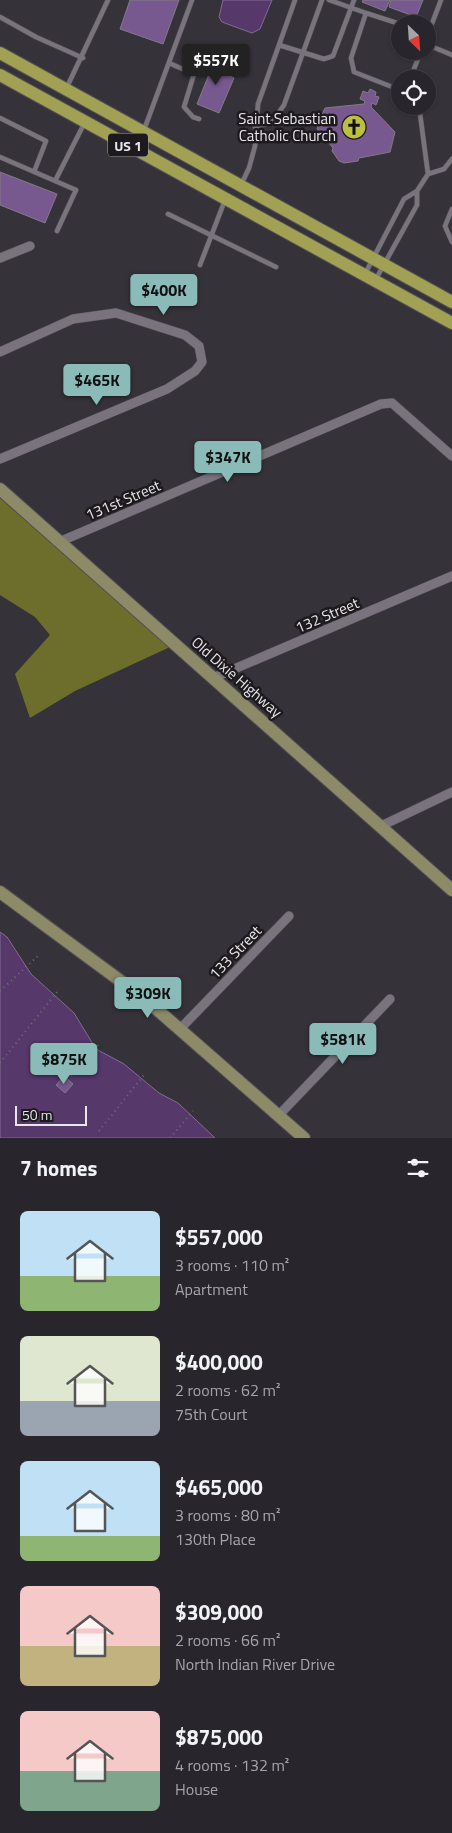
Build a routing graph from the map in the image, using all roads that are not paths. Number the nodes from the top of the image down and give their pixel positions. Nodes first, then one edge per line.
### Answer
1 (108, 0) edge
2 (192, 0) edge
3 (295, 0) edge
4 (322, 0) edge
5 (329, 0) edge
6 (354, 0) edge
7 (441, 0) edge
8 (351, 8) junction
9 (366, 13) junction
10 (435, 15) edge
11 (0, 17) edge
12 (391, 21) edge
13 (278, 45) junction
14 (436, 48) edge
15 (0, 53) edge
16 (302, 53) junction
17 (452, 55) edge
18 (82, 58) junction
19 (169, 63) junction
20 (0, 75) edge
21 (391, 86) edge
22 (66, 89) junction
23 (420, 115) edge
24 (0, 118) edge
25 (199, 119) dead end
26 (85, 122) junction
27 (255, 127) junction
28 (143, 133) junction
29 (0, 157) edge
30 (452, 159) edge
31 (34, 172) junction
32 (428, 174) junction
33 (55, 181) junction
34 (241, 186) junction
35 (417, 191) junction
36 (226, 199) junction
37 (452, 210) edge
38 (168, 214) dead end
39 (57, 231) dead end
40 (212, 235) junction
41 (452, 242) edge
42 (30, 246) dead end
43 (0, 258) edge
44 (373, 258) junction
45 (384, 264) junction
46 (200, 265) dead end
47 (276, 267) dead end
48 (370, 278) junction
49 (452, 302) edge
50 (452, 323) edge
51 (0, 352) edge
52 (452, 456) edge
53 (0, 459) edge
54 (0, 488) edge
55 (59, 542) junction
56 (452, 576) edge
57 (213, 678) junction
58 (452, 792) edge
59 (381, 826) junction
60 (452, 890) edge
61 (0, 892) edge
62 (289, 916) dead end
63 (390, 999) dead end
64 (181, 1028) junction
65 (279, 1115) junction
66 (304, 1138) edge

1 - 18 lane
2 - 19 lane
3 - 13 lane
4 - 16 lane
5 - 8 lane
6 - 8 lane
7 - 10 lane
8 - 9 lane
8 - 16 lane
9 - 12 lane
9 - 21 lane
11 - 18 lane
13 - 16 lane
13 - 27 lane
14 - 17 lane
15 - 22 main road, US 1
16 - 27 lane
18 - 22 lane
19 - 25 lane
19 - 28 lane
20 - 26 main road, US 1
22 - 28 main road, US 1
23 - 32 lane
24 - 31 lane
26 - 33 lane
26 - 36 main road, US 1
27 - 34 lane
28 - 34 main road, US 1
29 - 31 lane
30 - 32 lane
31 - 33 lane
32 - 35 lane
33 - 39 lane
34 - 44 main road, US 1
35 - 44 lane
35 - 45 lane
36 - 40 lane
36 - 48 main road, US 1
37 - 41 lane
38 - 40 lane
40 - 46 lane
40 - 47 lane
42 - 43 street
44 - 45 main road, US 1
44 - 48 lane
45 - 48 lane
45 - 49 main road, US 1
48 - 50 main road, US 1
51 - 53 street
52 - 55 street, 131st Street
54 - 55 street, Old Dixie Highway
55 - 57 street, Old Dixie Highway
56 - 57 street, 132 Street
57 - 59 street, Old Dixie Highway
58 - 59 street
59 - 60 street, Old Dixie Highway
61 - 64 street
62 - 64 street, 133 Street
63 - 65 street
64 - 65 street
65 - 66 street

